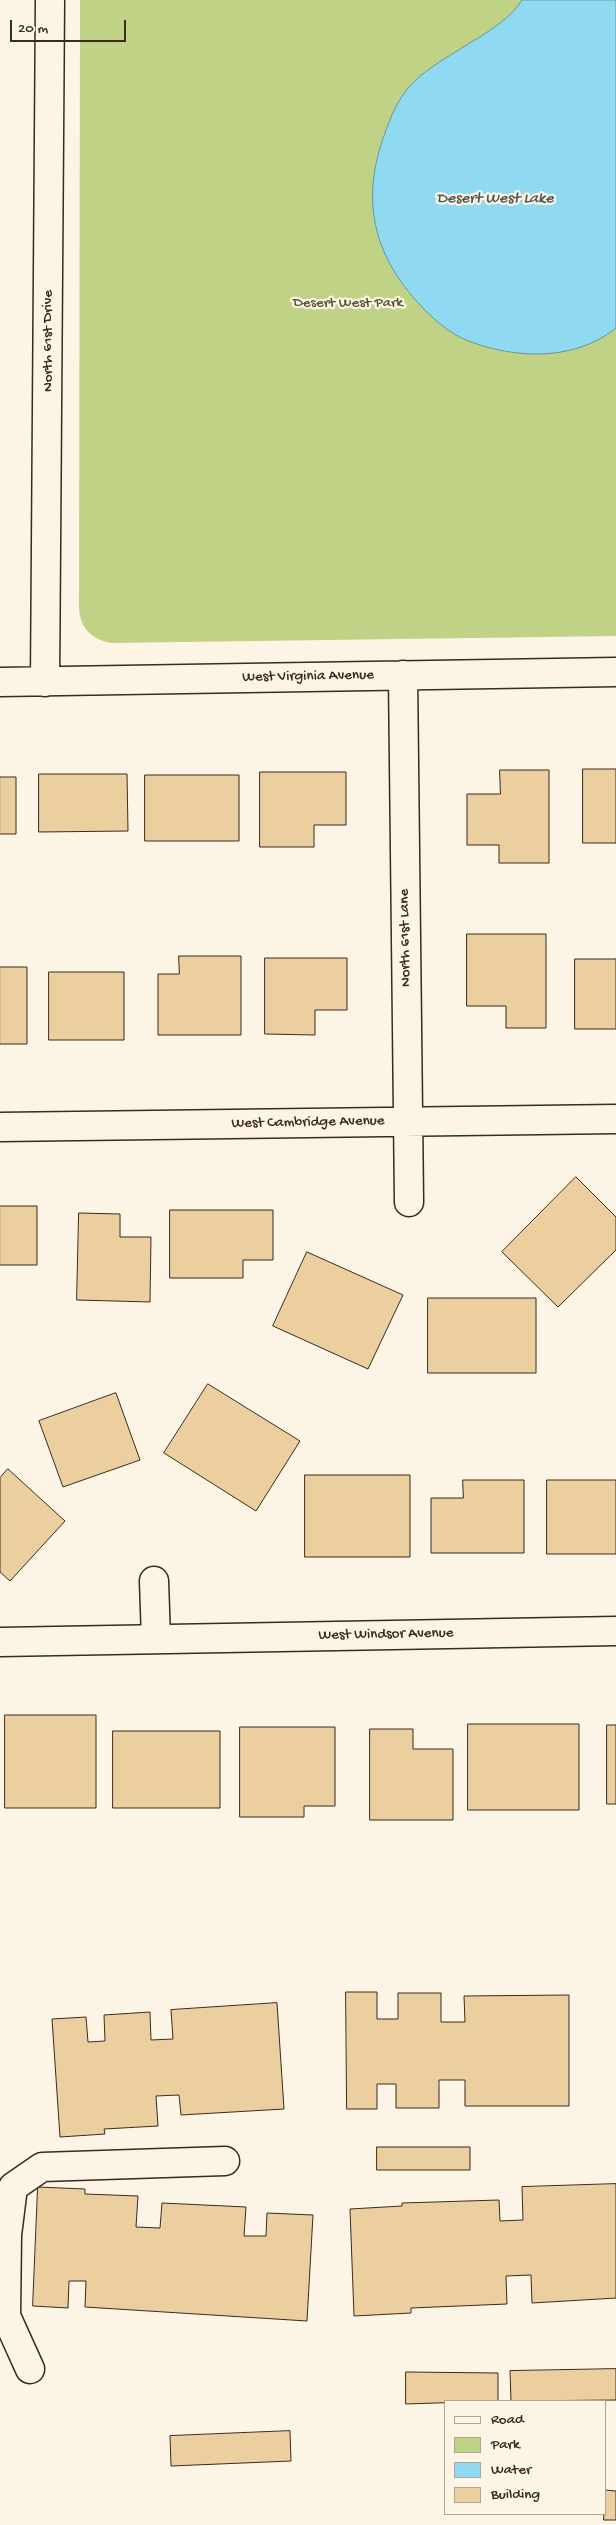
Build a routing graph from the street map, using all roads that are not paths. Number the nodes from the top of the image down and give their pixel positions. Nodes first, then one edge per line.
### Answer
1 (50, 0) edge
2 (616, 672) edge
3 (403, 675) junction
4 (0, 682) edge
5 (45, 682) junction
6 (616, 1120) edge
7 (408, 1121) junction
8 (0, 1127) edge
9 (409, 1202) dead end
10 (154, 1582) dead end
11 (616, 1631) edge
12 (156, 1639) junction
13 (0, 1642) edge
14 (225, 2161) dead end
15 (7, 2184) edge
16 (30, 2369) dead end

1 - 5 street, North 61st Drive
2 - 3 street, West Virginia Avenue
3 - 5 street, West Virginia Avenue
3 - 7 street, North 61st Lane
4 - 5 street, West Virginia Avenue
6 - 7 street, West Cambridge Avenue
7 - 8 street, West Cambridge Avenue
7 - 9 street, North 61st Lane
10 - 12 street
11 - 12 street, West Windsor Avenue
12 - 13 street, West Windsor Avenue
14 - 15 street
15 - 16 street

